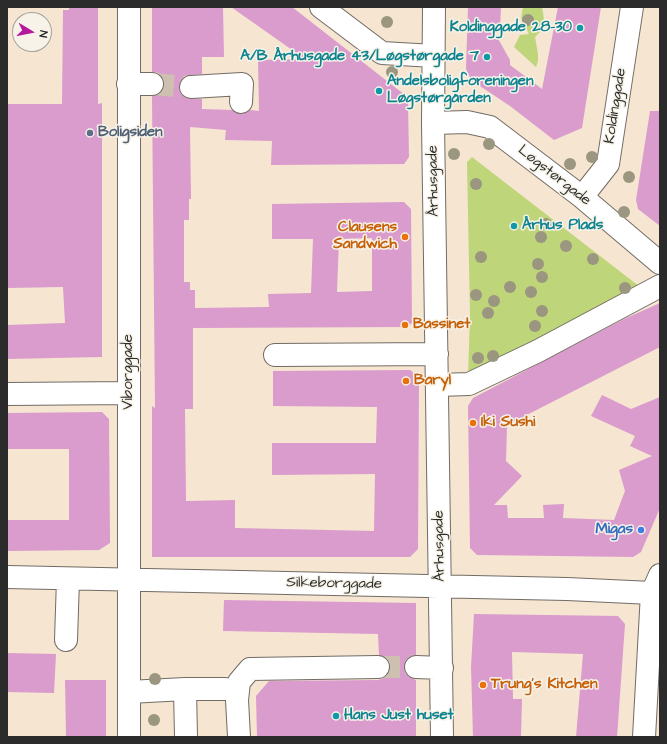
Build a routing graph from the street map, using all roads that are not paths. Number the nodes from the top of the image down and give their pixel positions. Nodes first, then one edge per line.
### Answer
1 (129, 7) edge
2 (321, 7) edge
3 (434, 7) edge
4 (632, 7) edge
5 (434, 56) junction
6 (128, 84) junction
7 (152, 84) tunnel mouth
8 (191, 87) tunnel mouth
9 (241, 102) dead end
10 (433, 123) junction
11 (582, 197) junction
12 (660, 263) edge
13 (660, 286) edge
14 (437, 354) junction
15 (275, 355) dead end
16 (438, 385) junction
17 (128, 393) junction
18 (7, 394) edge
19 (7, 577) edge
20 (68, 579) junction
21 (130, 580) junction
22 (440, 586) junction
23 (657, 588) edge
24 (66, 640) dead end
25 (378, 667) tunnel mouth
26 (416, 667) tunnel mouth
27 (442, 668) junction
28 (185, 689) junction
29 (225, 689) dead end
30 (129, 692) junction
31 (129, 737) edge
32 (186, 737) edge
33 (239, 737) edge
34 (442, 737) edge
35 (644, 737) edge

1 - 6 street, Viborggade
2 - 5 street
3 - 5 street, Århusgade
4 - 11 street, Koldinggade
5 - 10 street, Århusgade
6 - 7 street
6 - 17 street, Viborggade
8 - 9 street
10 - 11 street, Løgstørgade
10 - 14 street, Århusgade
11 - 12 street, Løgstørgade
13 - 16 street
14 - 15 street
14 - 16 street, Århusgade
16 - 22 street, Århusgade
17 - 18 street
17 - 21 street, Viborggade
19 - 20 street, Silkeborggade
20 - 21 street, Silkeborggade
20 - 24 street
21 - 22 street, Silkeborggade
21 - 30 street, Viborggade
22 - 23 street, Silkeborggade
22 - 27 street, Århusgade
23 - 35 street
25 - 33 street
26 - 27 street
27 - 34 street, Århusgade
28 - 29 street
28 - 30 street
28 - 32 street
30 - 31 street, Viborggade

